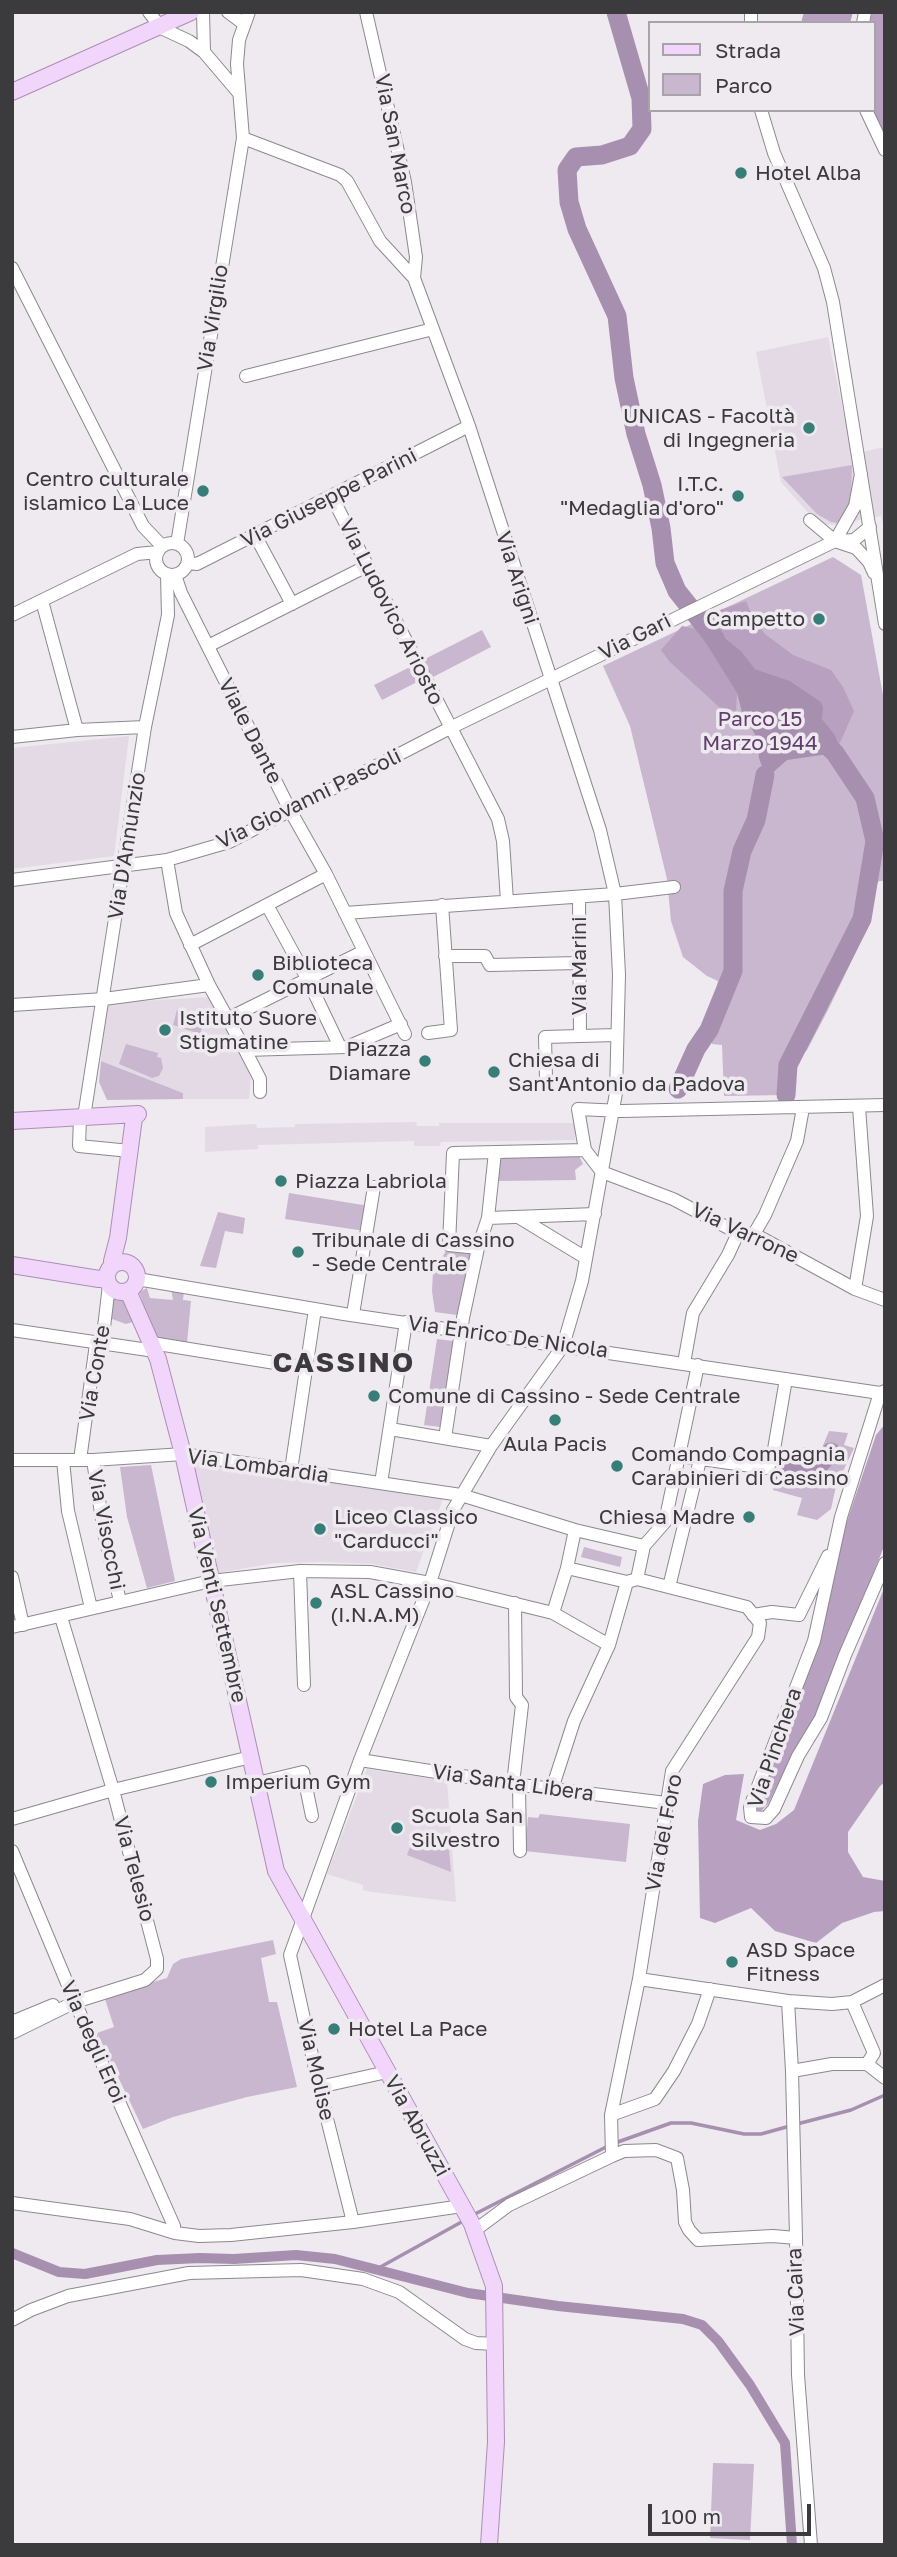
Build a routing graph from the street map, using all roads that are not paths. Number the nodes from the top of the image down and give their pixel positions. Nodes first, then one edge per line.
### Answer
1 (149, 12) edge
2 (191, 12) edge
3 (203, 12) edge
4 (228, 12) edge
5 (366, 12) edge
6 (246, 18) edge
7 (161, 27) junction
8 (204, 52) junction
9 (12, 92) edge
10 (239, 92) junction
11 (762, 112) edge
12 (867, 112) edge
13 (243, 138) junction
14 (885, 150) edge
15 (12, 268) edge
16 (414, 278) junction
17 (433, 329) junction
18 (246, 376) dead end
19 (469, 426) junction
20 (861, 474) junction
21 (332, 497) junction
22 (810, 520) dead end
23 (870, 527) junction
24 (255, 535) junction
25 (838, 538) junction
26 (177, 544) junction
27 (160, 549) junction
28 (188, 563) junction
29 (367, 566) junction
30 (171, 575) junction
31 (878, 583) junction
32 (42, 601) junction
33 (292, 604) junction
34 (12, 615) edge
35 (885, 624) edge
36 (208, 646) junction
37 (550, 680) junction
38 (145, 727) junction
39 (450, 728) junction
40 (77, 730) junction
41 (12, 737) edge
42 (291, 812) junction
43 (167, 860) junction
44 (124, 864) junction
45 (326, 874) junction
46 (12, 880) edge
47 (674, 887) dead end
48 (615, 894) junction
49 (579, 897) junction
50 (507, 901) junction
51 (267, 905) junction
52 (442, 905) junction
53 (345, 913) junction
54 (190, 945) junction
55 (364, 951) junction
56 (445, 956) junction
57 (578, 963) junction
58 (308, 980) junction
59 (209, 985) junction
60 (104, 999) junction
61 (12, 1004) edge
62 (227, 1019) junction
63 (428, 1033) dead end
64 (617, 1035) junction
65 (580, 1036) junction
66 (340, 1046) junction
67 (245, 1050) junction
68 (546, 1079) dead end
69 (260, 1092) dead end
70 (885, 1105) edge
71 (859, 1107) junction
72 (803, 1108) junction
73 (611, 1111) junction
74 (138, 1114) junction
75 (82, 1117) junction
76 (12, 1121) edge
77 (585, 1150) junction
78 (130, 1151) junction
79 (495, 1152) junction
80 (602, 1171) junction
81 (374, 1187) dead end
82 (594, 1214) junction
83 (488, 1218) junction
84 (519, 1218) junction
85 (738, 1233) junction
86 (754, 1234) junction
87 (478, 1248) junction
88 (586, 1258) junction
89 (12, 1265) edge
90 (113, 1272) junction
91 (132, 1285) junction
92 (855, 1289) junction
93 (885, 1300) edge
94 (315, 1309) junction
95 (353, 1314) junction
96 (406, 1322) junction
97 (12, 1330) edge
98 (461, 1331) junction
99 (96, 1344) junction
100 (563, 1346) junction
101 (153, 1347) junction
102 (684, 1363) junction
103 (698, 1366) junction
104 (306, 1368) junction
105 (786, 1379) junction
106 (882, 1392) edge
107 (390, 1429) junction
108 (446, 1438) junction
109 (491, 1446) junction
110 (183, 1454) junction
111 (679, 1456) junction
112 (12, 1460) edge
113 (63, 1460) junction
114 (87, 1460) junction
115 (700, 1460) junction
116 (291, 1471) junction
117 (381, 1483) junction
118 (461, 1495) junction
119 (575, 1530) junction
120 (836, 1541) junction
121 (644, 1546) junction
122 (885, 1563) edge
123 (567, 1568) junction
124 (300, 1572) junction
125 (12, 1577) edge
126 (211, 1581) junction
127 (632, 1581) junction
128 (430, 1583) junction
129 (669, 1587) junction
130 (120, 1601) junction
131 (515, 1603) junction
132 (91, 1608) junction
133 (553, 1613) junction
134 (753, 1615) junction
135 (61, 1616) junction
136 (18, 1626) edge
137 (609, 1645) junction
138 (304, 1685) dead end
139 (251, 1757) junction
140 (360, 1760) junction
141 (257, 1783) junction
142 (516, 1785) junction
143 (113, 1790) junction
144 (552, 1790) junction
145 (666, 1803) junction
146 (313, 1816) dead end
147 (12, 1819) edge
148 (12, 1851) edge
149 (520, 1851) dead end
150 (303, 1918) junction
151 (639, 1979) junction
152 (885, 1985) edge
153 (710, 1989) junction
154 (74, 2000) junction
155 (788, 2001) junction
156 (852, 2001) junction
157 (12, 2022) edge
158 (12, 2033) edge
159 (867, 2064) junction
160 (792, 2071) junction
161 (387, 2072) junction
162 (883, 2074) edge
163 (319, 2087) junction
164 (611, 2115) junction
165 (612, 2156) junction
166 (12, 2203) edge
167 (469, 2219) junction
168 (353, 2222) junction
169 (174, 2233) junction
170 (796, 2238) junction
171 (12, 2320) edge
172 (495, 2344) junction
173 (489, 2545) edge
174 (811, 2545) edge

1 - 7 street
2 - 7 main road
3 - 8 street
4 - 6 street, Via Virgilio
5 - 16 street, Via San Marco
6 - 10 street, Via Virgilio
7 - 8 street
7 - 9 main road
8 - 10 street
10 - 13 street, Via Virgilio
11 - 20 street
12 - 14 street
13 - 16 street, Via Arigni
13 - 26 street, Via Virgilio
15 - 27 street
16 - 17 street, Via Arigni
17 - 18 street
17 - 19 street, Via Arigni
19 - 21 street, Via Giuseppe Parini
19 - 37 street, Via Arigni
20 - 23 street
20 - 25 street
21 - 24 street, Via Giuseppe Parini
21 - 29 street, Via Ludovico Ariosto
22 - 25 street
23 - 25 street, Via Gari
23 - 31 street
24 - 28 street, Via Giuseppe Parini
24 - 33 street
25 - 31 street
25 - 37 street, Via Gari
26 - 27 street
26 - 28 street
27 - 30 street
27 - 32 street
28 - 30 street
29 - 33 street
29 - 39 street, Via Ludovico Ariosto
30 - 36 street, Viale Dante
30 - 38 street, Via D'Annunzio
31 - 35 street
32 - 34 street
32 - 40 street
33 - 36 street
36 - 42 street, Viale Dante
37 - 39 street, Via Giovanni Pascoli
37 - 48 street, Via Arigni
38 - 40 street
38 - 44 street, Via D'Annunzio
39 - 42 street, Via Giovanni Pascoli
39 - 50 street, Via Ludovico Ariosto
40 - 41 street
42 - 43 street, Via Giovanni Pascoli
42 - 45 street, Viale Dante
43 - 44 street, Via Giovanni Pascoli
43 - 54 street
44 - 46 street, Via Giovanni Pascoli
44 - 60 street, Via D'Annunzio
45 - 51 street
45 - 53 street, Viale Dante
47 - 48 street
48 - 49 street
48 - 64 street, Via Arigni
49 - 50 street
49 - 57 street, Via Marini
50 - 52 street
51 - 54 street
51 - 58 street
52 - 53 street
52 - 56 street
53 - 55 street, Viale Dante
54 - 59 street
55 - 58 street
55 - 66 street, Viale Dante
56 - 57 street
56 - 63 street
57 - 65 street, Via Marini
58 - 62 street
58 - 66 street
59 - 60 street
59 - 62 street
60 - 61 street
60 - 75 street, Via D'Annunzio
62 - 67 street
64 - 65 street, Via Marini
64 - 73 street, Via Arigni
65 - 68 street, Via Marini
66 - 67 street
67 - 69 street
70 - 71 street
71 - 72 street
71 - 92 street
72 - 73 street
72 - 86 street
73 - 77 street
73 - 80 street, Via Arigni
74 - 75 main road
74 - 78 main road
74 - 90 main road
75 - 76 main road
75 - 78 street
77 - 79 street
77 - 80 street
78 - 90 main road
79 - 83 street
79 - 87 street
80 - 82 street, Via Arigni
80 - 85 street, Via Varrone
81 - 95 street
82 - 84 street
82 - 88 street, Via Arigni
83 - 84 street
83 - 87 street
84 - 88 street
85 - 86 street, Via Varrone
85 - 102 street
86 - 92 street, Via Varrone
87 - 98 street
88 - 100 street, Via Arigni
89 - 90 main road
90 - 91 main road
90 - 91 main road, Via Venti Settembre
90 - 99 street, Via Conte
91 - 94 street, Via Enrico De Nicola
91 - 101 main road, Via Venti Settembre
92 - 93 street, Via Varrone
94 - 95 street, Via Enrico De Nicola
94 - 104 street
95 - 96 street, Via Enrico De Nicola
96 - 98 street, Via Enrico De Nicola
96 - 107 street
97 - 99 street
98 - 100 street, Via Enrico De Nicola
98 - 108 street
99 - 101 street
99 - 114 street, Via Conte
100 - 102 street, Via Enrico De Nicola
100 - 109 street, Via Molise
101 - 104 street
101 - 110 main road, Via Venti Settembre
102 - 103 street, Via Enrico De Nicola
103 - 105 street, Via Enrico De Nicola
103 - 111 street
104 - 116 street
105 - 106 street, Via Enrico De Nicola
105 - 115 street
106 - 120 street, Via Pinchera
107 - 108 street
107 - 117 street
108 - 109 street
109 - 118 street, Via Molise
110 - 114 street, Via Lombardia
110 - 116 street, Via Lombardia
110 - 126 main road, Via Venti Settembre
111 - 115 street
111 - 121 street
112 - 113 street, Via Lombardia
113 - 114 street, Via Lombardia
113 - 132 street
114 - 130 street, Via Visocchi
115 - 129 street
116 - 117 street, Via Lombardia
117 - 118 street, Via Lombardia
118 - 119 street, Via Lombardia
118 - 128 street, Via Molise
119 - 121 street, Via Lombardia
119 - 123 street
120 - 122 street, Via Pinchera
120 - 134 street
121 - 127 street
123 - 127 street
123 - 133 street
124 - 126 street
124 - 128 street
124 - 138 street
125 - 136 street
126 - 130 street
126 - 139 main road, Via Venti Settembre
127 - 129 street
127 - 137 street
128 - 131 street
128 - 140 street, Via Molise
129 - 134 street
130 - 132 street
131 - 133 street
131 - 142 street
132 - 135 street
133 - 137 street
134 - 145 street, Via del Foro
135 - 136 street
135 - 143 street, Via Telesio
137 - 144 street
139 - 141 main road, Via Venti Settembre
139 - 143 street
140 - 142 street, Via Santa Libera
140 - 150 street, Via Molise
141 - 146 street
141 - 150 main road, Via Venti Settembre
142 - 144 street, Via Santa Libera
142 - 149 street
143 - 147 street
143 - 154 street, Via Telesio
144 - 145 street, Via Santa Libera
145 - 151 street, Via del Foro
148 - 154 street, Via degli Eroi
150 - 161 main road, Via Abruzzi
150 - 163 street, Via Molise
151 - 153 street
151 - 164 street, Via del Foro
152 - 156 street
153 - 155 street
153 - 164 street
154 - 157 street, Via Telesio
154 - 158 street, Via Telesio
154 - 169 street, Via degli Eroi
155 - 156 street
155 - 160 street
156 - 159 street
159 - 160 street
159 - 162 street
160 - 170 street
161 - 163 street
161 - 167 main road, Via Abruzzi
163 - 168 street, Via Molise
164 - 165 street, Via del Foro
165 - 167 street, Via Caira
165 - 170 street, Via Caira
166 - 169 street
167 - 168 street
167 - 172 main road, Via Abruzzi
168 - 169 street
170 - 174 street, Via Caira
171 - 172 street
172 - 173 main road, Via Abruzzi

